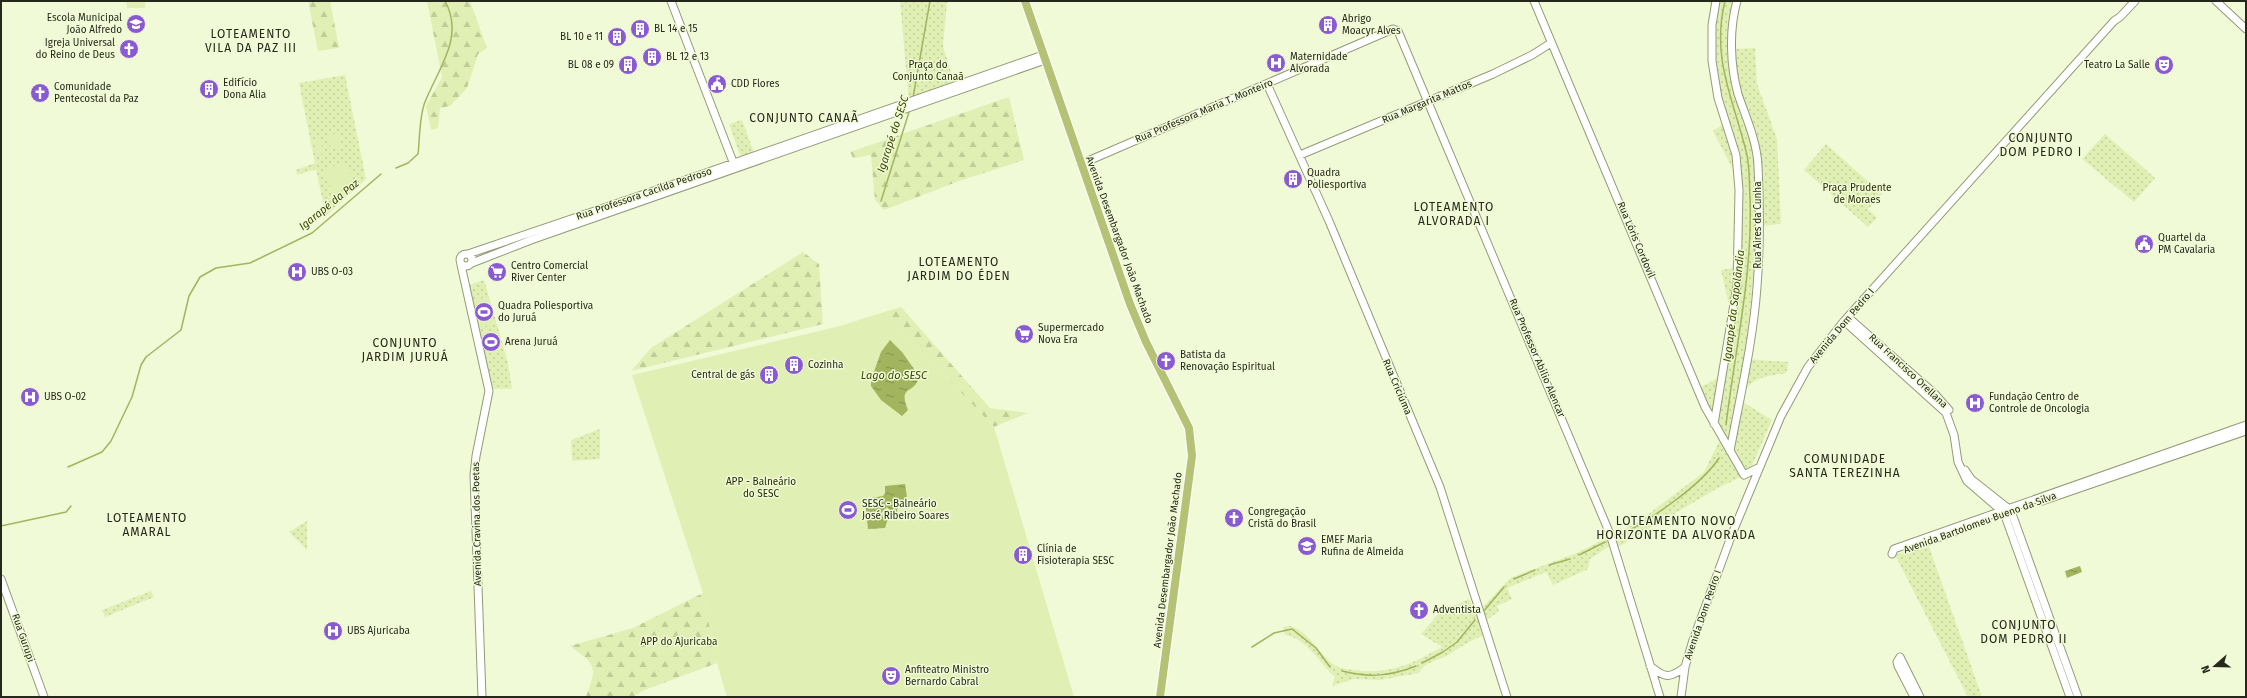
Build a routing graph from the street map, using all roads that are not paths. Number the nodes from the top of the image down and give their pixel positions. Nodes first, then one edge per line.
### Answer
1 (671, 1) edge
2 (1025, 1) edge
3 (1534, 1) edge
4 (1716, 1) edge
5 (1737, 1) edge
6 (2128, 1) edge
7 (2135, 1) edge
8 (2216, 1) edge
9 (2114, 21) junction
10 (1392, 29) joint
11 (2246, 29) edge
12 (1551, 42) junction
13 (1044, 57) junction
14 (1267, 84) junction
15 (1428, 101) junction
16 (1300, 155) junction
17 (1081, 164) junction
18 (735, 165) junction
19 (468, 254) junction
20 (471, 264) junction
21 (461, 265) junction
22 (466, 284) junction
23 (1846, 319) junction
24 (1718, 401) junction
25 (1705, 407) junction
26 (1714, 424) junction
27 (2246, 425) edge
28 (2246, 431) edge
29 (1730, 451) junction
30 (1760, 467) junction
31 (2006, 511) junction
32 (1, 579) edge
33 (1650, 666) junction
34 (1685, 667) junction
35 (1662, 675) junction
36 (1673, 676) junction
37 (1656, 683) junction
38 (1681, 694) edge
39 (44, 697) edge
40 (482, 697) edge
41 (1160, 697) edge
42 (1506, 697) edge
43 (1660, 697) edge
44 (1914, 697) edge
45 (1920, 697) edge
46 (2070, 697) edge
47 (2078, 697) edge

1 - 18 street
2 - 13 main road, Avenida Desembargador João Machado
3 - 12 street, Rua Lóris Cordovil
4 - 24 street, Rua Aires da Cunha
5 - 29 street, Rua Aires da Cunha
6 - 9 street, Avenida Dom Pedro I
7 - 9 street, Avenida Dom Pedro I
8 - 11 street
9 - 23 street, Avenida Dom Pedro I
10 - 14 street, Rua Professora Maria T. Monteiro
10 - 15 street, Rua Professor Abílio Alencar
12 - 15 street, Rua Margarita Mattos
12 - 25 street, Rua Lóris Cordovil
13 - 17 main road, Avenida Desembargador João Machado
13 - 18 street, Rua Professora Cacilda Pedroso
14 - 16 street, Rua Criciúma
14 - 17 street, Rua Professora Maria T. Monteiro
15 - 16 street, Rua Margarita Mattos
15 - 33 street, Rua Professor Abílio Alencar
16 - 42 street, Rua Criciúma
17 - 41 main road, Avenida Desembargador João Machado
18 - 19 street, Rua Professora Cacilda Pedroso
18 - 20 street, Rua Professora Cacilda Pedroso
19 - 20 street
19 - 21 street
20 - 21 street
20 - 22 street, Avenida Cravina dos Poetas
21 - 22 street, Avenida Cravina dos Poetas
22 - 40 street, Avenida Cravina dos Poetas
23 - 30 street, Avenida Dom Pedro I
23 - 31 street, Rua Francisco Orellana
24 - 25 street
24 - 26 street, Rua Aires da Cunha
25 - 26 street, Rua Lóris Cordovil
26 - 29 street, Rua Lóris Cordovil
27 - 31 street, Avenida Bartolomeu Bueno da Silva
28 - 31 street, Avenida Bartolomeu Bueno da Silva
29 - 30 street, Rua Lóris Cordovil
30 - 34 street, Avenida Dom Pedro I
31 - 31 street, Avenida Bartolomeu Bueno da Silva
31 - 46 street
31 - 47 street
32 - 39 street, Rua Gurupi
33 - 35 street
33 - 37 street, Rua Professor Abílio Alencar
34 - 36 street
34 - 38 street, Avenida Dom Pedro I
35 - 36 street
35 - 37 street
36 - 38 street
37 - 43 street, Rua Professor Abílio Alencar
44 - 45 street

